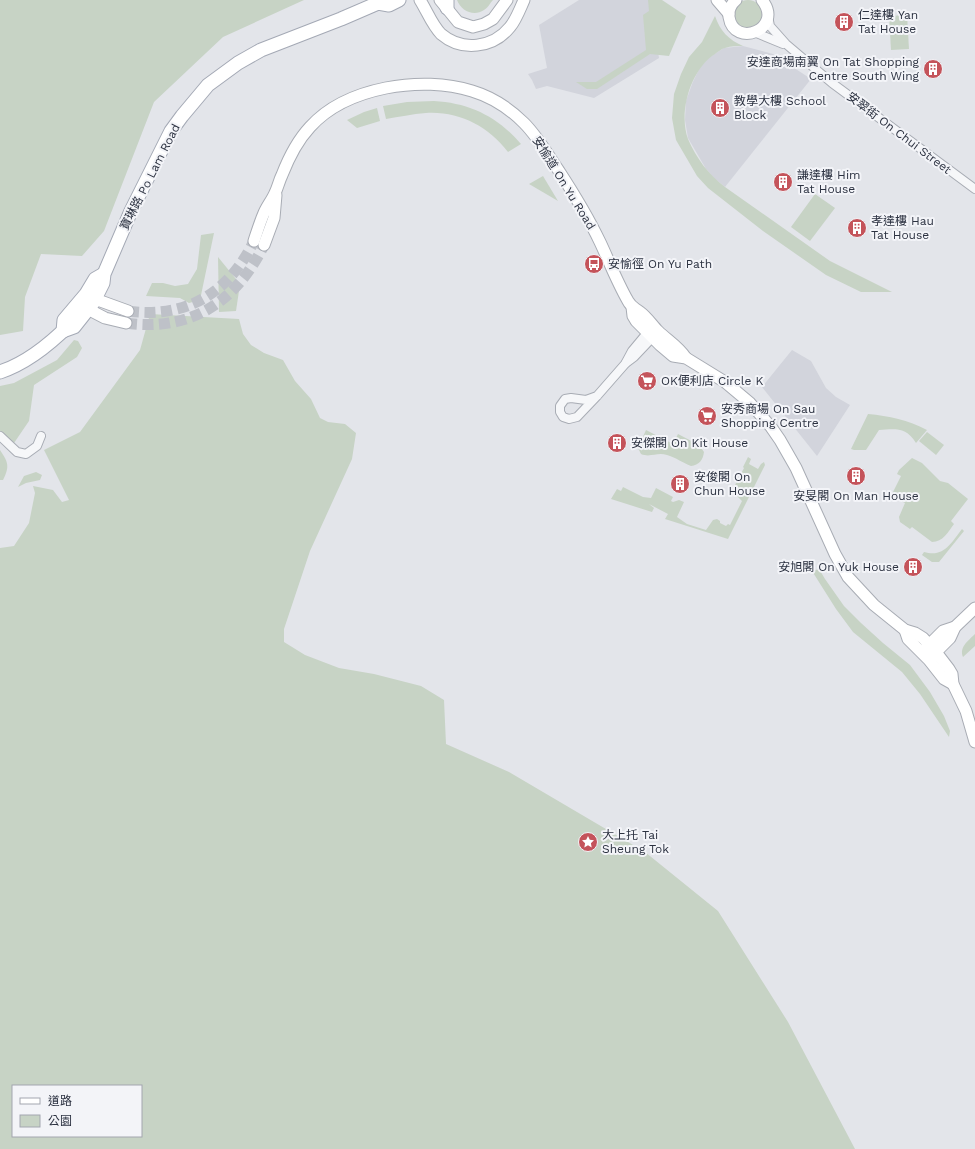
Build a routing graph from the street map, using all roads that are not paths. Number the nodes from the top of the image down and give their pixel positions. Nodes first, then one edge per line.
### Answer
1 (398, 0) edge
2 (420, 0) edge
3 (507, 0) edge
4 (524, 0) edge
5 (716, 0) edge
6 (736, 0) edge
7 (774, 0) edge
8 (379, 2) edge
9 (445, 3) edge
10 (765, 9) edge
11 (729, 14) junction
12 (754, 32) junction
13 (786, 44) junction
14 (975, 189) edge
15 (276, 192) junction
16 (254, 241) tunnel mouth
17 (264, 245) tunnel mouth
18 (104, 274) junction
19 (90, 304) junction
20 (128, 311) tunnel mouth
21 (126, 323) tunnel mouth
22 (652, 332) junction
23 (0, 372) edge
24 (596, 396) junction
25 (577, 399) junction
26 (580, 415) junction
27 (0, 436) edge
28 (41, 436) dead end
29 (975, 608) edge
30 (929, 652) junction
31 (975, 742) edge

1 - 8 main road, 寶琳路 Po Lam Road
2 - 4 street
3 - 9 street
5 - 11 street
6 - 11 street
7 - 10 street
8 - 18 main road, 寶琳路 Po Lam Road
10 - 12 street
10 - 13 street, 安翠街 On Chui Street
11 - 12 street
12 - 13 street, 安翠街 On Chui Street
13 - 14 street, 安翠街 On Chui Street
15 - 16 street, 安愉道 On Yu Road
15 - 17 street, 安愉道 On Yu Road
15 - 22 street, 安愉道 On Yu Road
18 - 19 main road, 寶琳路 Po Lam Road
18 - 19 main road, 寶琳路 Po Lam Road
19 - 20 street
19 - 21 street
19 - 23 main road
22 - 24 street
22 - 30 street, 安愉道 On Yu Road
24 - 25 street
24 - 26 street
25 - 26 street
25 - 26 street
27 - 28 street
29 - 30 street
30 - 31 street, 安愉道 On Yu Road

